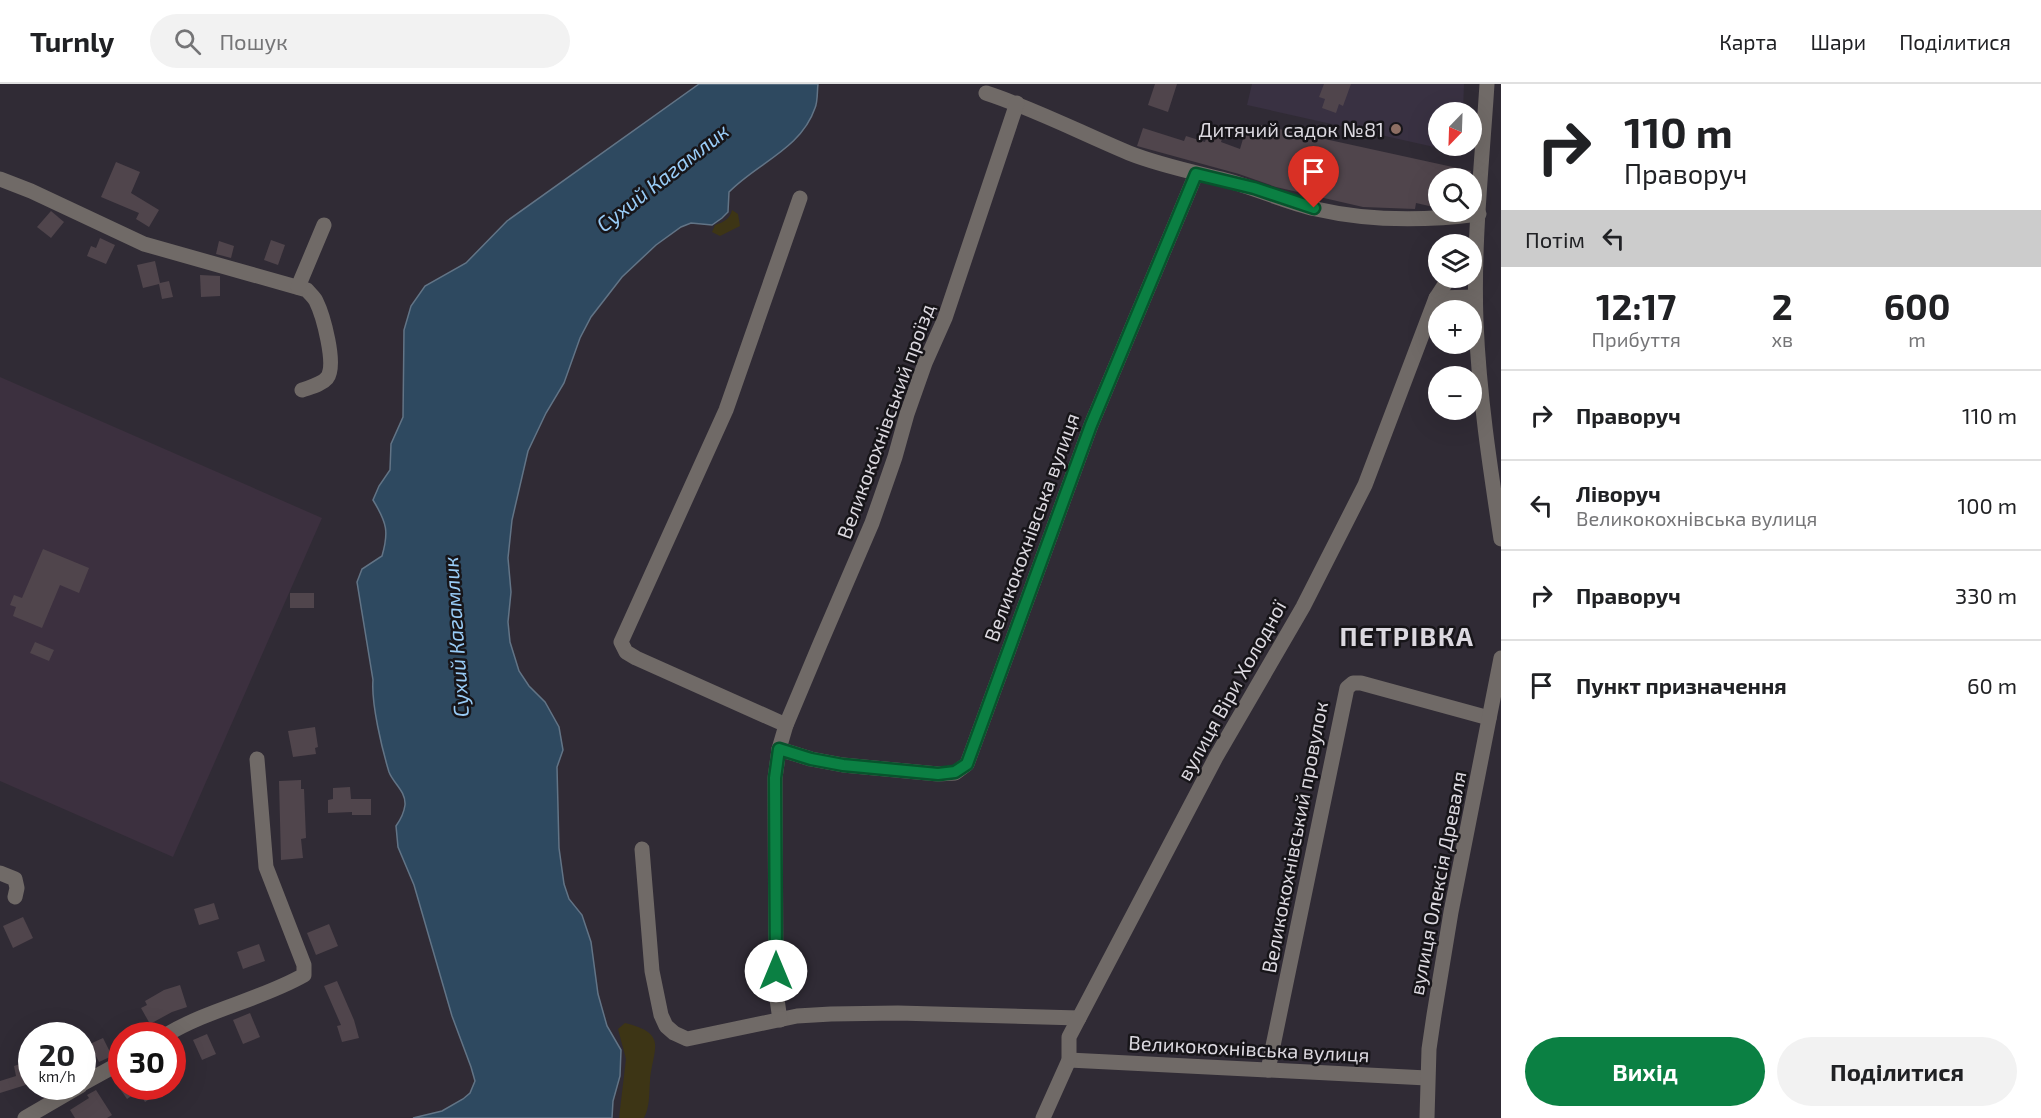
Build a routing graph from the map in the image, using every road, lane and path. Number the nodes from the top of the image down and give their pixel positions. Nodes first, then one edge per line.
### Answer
1 (1487, 84) edge
2 (986, 93) dead end
3 (1017, 103) junction
4 (1482, 168) edge
5 (1196, 174) junction
6 (0, 179) edge
7 (800, 198) dead end
8 (1428, 218) edge
9 (324, 225) dead end
10 (298, 287) junction
11 (1442, 288) edge
12 (1475, 288) edge
13 (1475, 297) junction
14 (1436, 298) junction
15 (302, 390) dead end
16 (1501, 540) edge
17 (1501, 658) edge
18 (1489, 718) junction
19 (786, 725) junction
20 (779, 749) junction
21 (257, 759) dead end
22 (642, 849) dead end
23 (0, 873) edge
24 (15, 897) dead end
25 (1079, 1018) junction
26 (780, 1020) junction
27 (186, 1024) edge
28 (1069, 1060) junction
29 (1268, 1070) junction
30 (1427, 1078) junction
31 (56, 1100) edge
32 (25, 1118) edge
33 (1042, 1118) edge
34 (1427, 1118) edge

1 - 4 street
2 - 3 street
3 - 5 street
3 - 19 street, Великокохнівський проїзд
5 - 8 street
5 - 20 street, Великокохнівська вулиця
6 - 10 street
7 - 19 street
9 - 10 street
10 - 15 street
11 - 14 street, вулиця Віри Холодної
12 - 13 street
13 - 14 street
13 - 16 street
14 - 25 street, вулиця Віри Холодної
17 - 18 street, вулиця Олексія Древаля
18 - 29 street, Великокохнівський провулок
18 - 30 street, вулиця Олексія Древаля
19 - 20 street, Великокохнівський проїзд
20 - 26 street
21 - 27 street
22 - 26 street
23 - 24 street
25 - 26 street
25 - 28 street, вулиця Віри Холодної
28 - 29 street, Великокохнівська вулиця
28 - 33 street, вулиця Віри Холодної
29 - 30 street, Великокохнівська вулиця
30 - 34 street, вулиця Олексія Древаля
31 - 32 street

